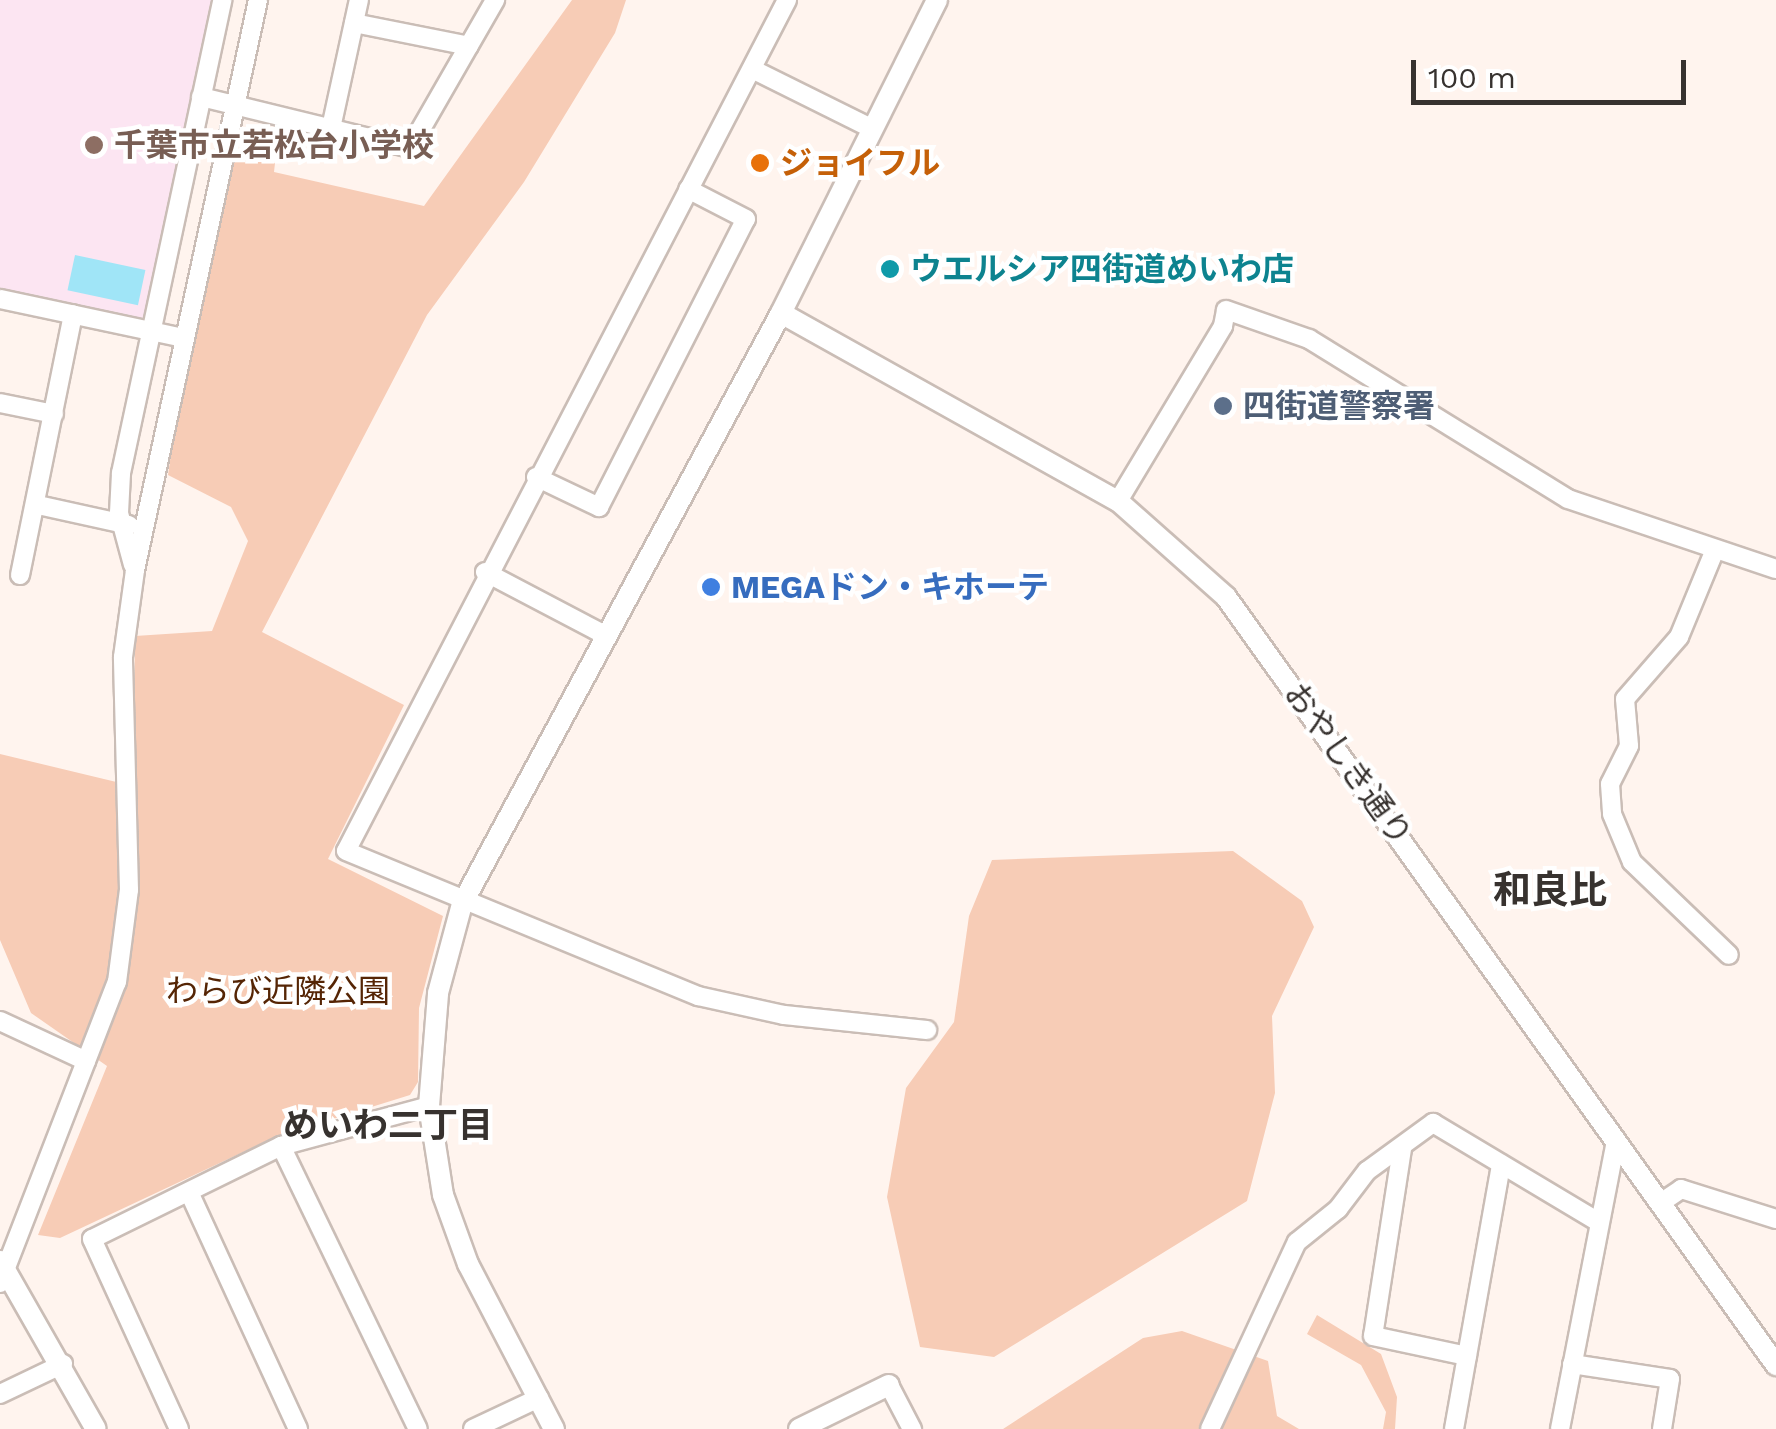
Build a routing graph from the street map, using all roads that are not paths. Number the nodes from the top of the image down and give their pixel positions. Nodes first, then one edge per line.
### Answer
1 (222, 0) edge
2 (258, 0) edge
3 (359, 0) edge
4 (495, 0) edge
5 (788, 0) edge
6 (937, 0) edge
7 (354, 24) junction
8 (469, 46) junction
9 (752, 68) junction
10 (201, 96) junction
11 (234, 105) junction
12 (331, 128) junction
13 (871, 128) junction
14 (688, 189) junction
15 (0, 299) edge
16 (781, 313) junction
17 (73, 314) junction
18 (152, 330) junction
19 (182, 338) junction
20 (0, 403) edge
21 (54, 414) junction
22 (536, 477) junction
23 (1118, 500) junction
24 (38, 505) junction
25 (145, 520) junction
26 (123, 528) junction
27 (1714, 552) junction
28 (1776, 569) edge
29 (135, 570) junction
30 (485, 572) junction
31 (20, 575) dead end
32 (604, 635) junction
33 (462, 904) junction
34 (1729, 955) dead end
35 (0, 1021) edge
36 (927, 1030) dead end
37 (86, 1061) junction
38 (429, 1106) junction
39 (1616, 1140) junction
40 (281, 1146) junction
41 (1402, 1149) junction
42 (1501, 1164) junction
43 (189, 1192) junction
44 (1662, 1202) junction
45 (1776, 1219) edge
46 (1596, 1220) junction
47 (3, 1272) edge
48 (1467, 1356) junction
49 (62, 1364) junction
50 (1572, 1364) junction
51 (1776, 1366) edge
52 (889, 1385) joint
53 (0, 1394) edge
54 (538, 1398) junction
55 (96, 1429) edge
56 (179, 1429) edge
57 (298, 1429) edge
58 (418, 1429) edge
59 (473, 1429) edge
60 (554, 1429) edge
61 (799, 1429) edge
62 (912, 1429) edge
63 (1210, 1429) edge
64 (1454, 1429) edge
65 (1560, 1429) edge
66 (1662, 1429) edge

1 - 10 street
2 - 11 street
3 - 7 street
4 - 8 street
5 - 9 street
6 - 13 street
7 - 8 street
7 - 12 street
8 - 12 street
9 - 13 street
9 - 14 street
10 - 11 street
10 - 18 street
11 - 12 street
11 - 19 street
13 - 16 street
14 - 22 street
14 - 22 street
15 - 17 street
16 - 23 street, おやしき通り
16 - 32 street
17 - 18 street
17 - 21 street
18 - 19 street
18 - 26 street
19 - 25 street
20 - 21 street
21 - 24 street
22 - 30 street
23 - 27 street
23 - 39 street, おやしき通り
24 - 26 street
24 - 31 street
25 - 26 street
25 - 29 street
26 - 29 street
27 - 28 street
27 - 34 street
29 - 37 street
30 - 32 street
30 - 33 street
32 - 33 street
33 - 36 street
33 - 38 street
35 - 37 street
37 - 47 street
38 - 40 street
38 - 54 street
39 - 44 street, おやしき通り
39 - 46 street
40 - 43 street
40 - 58 street
41 - 42 street
41 - 48 street
41 - 63 street
42 - 46 street
42 - 48 street
43 - 56 street
43 - 57 street
44 - 45 street
44 - 51 street, おやしき通り
46 - 50 street
47 - 49 street
48 - 64 street
49 - 53 street
49 - 55 street
50 - 65 street
50 - 66 street
52 - 61 street
52 - 62 street
54 - 59 street
54 - 60 street

